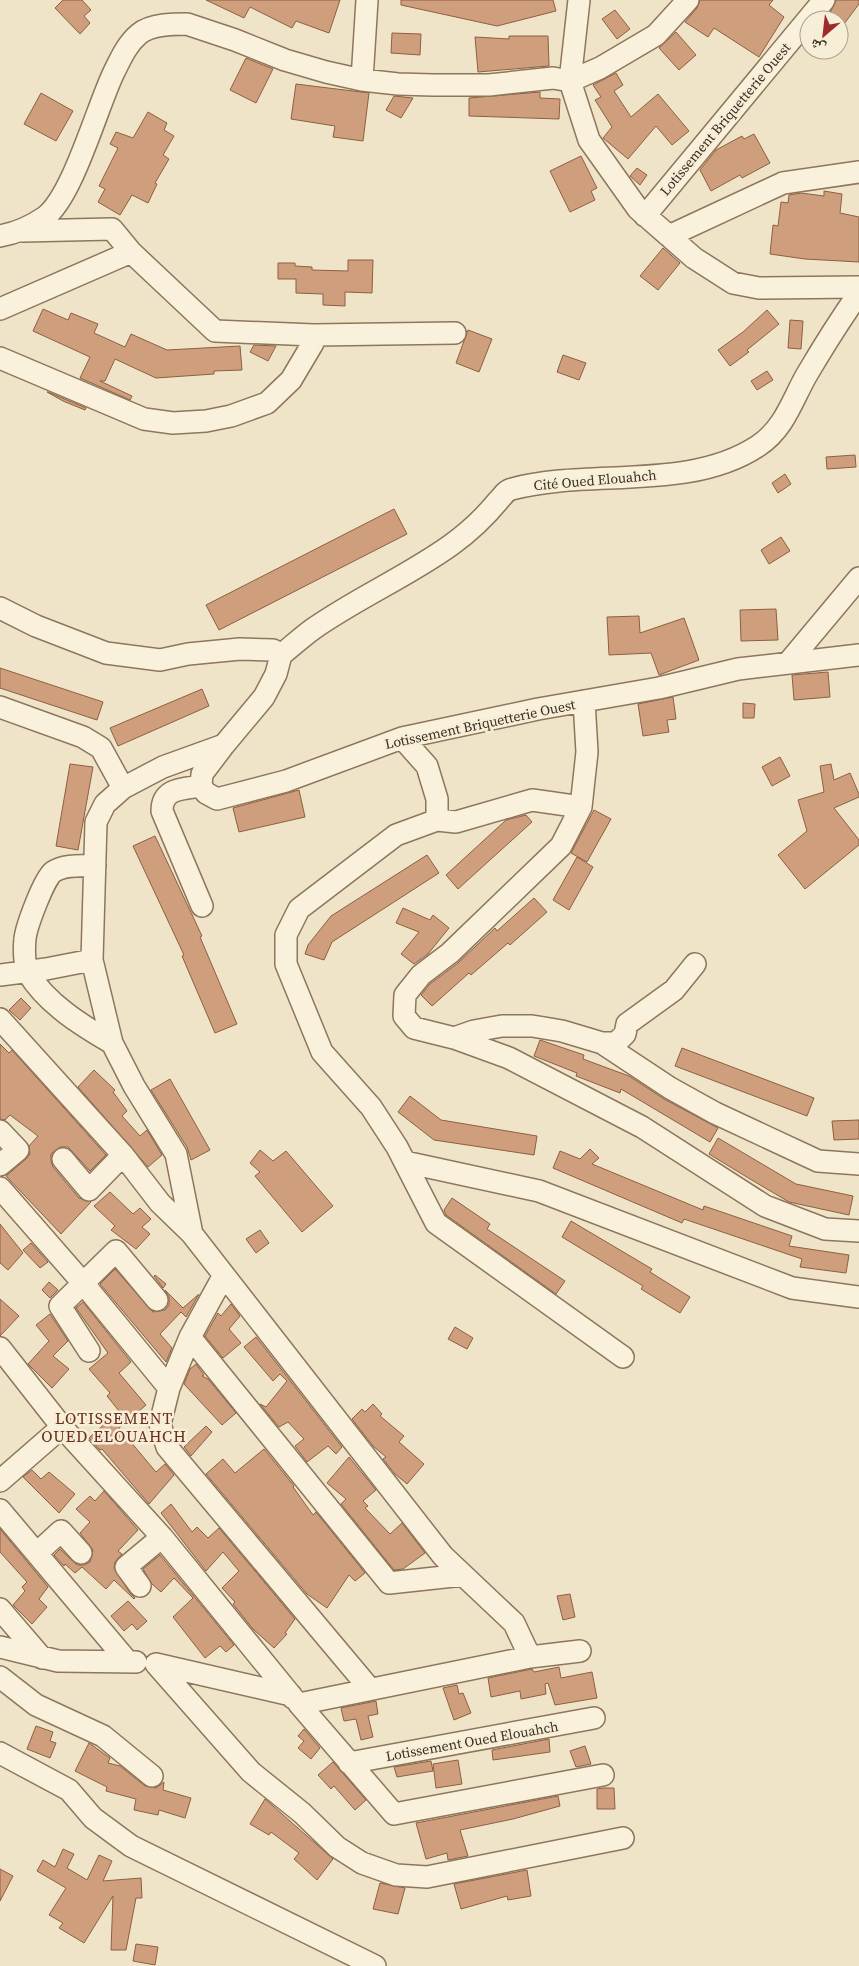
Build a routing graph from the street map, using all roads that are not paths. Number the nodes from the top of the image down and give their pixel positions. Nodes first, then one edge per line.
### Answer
1 (367, 0) edge
2 (579, 0) edge
3 (688, 0) edge
4 (824, 0) edge
5 (362, 80) junction
6 (570, 81) junction
7 (859, 172) edge
8 (645, 216) junction
9 (10, 234) edge
10 (669, 236) junction
11 (131, 252) junction
12 (859, 287) edge
13 (859, 293) edge
14 (0, 308) edge
15 (455, 333) dead end
16 (314, 335) junction
17 (0, 358) edge
18 (859, 578) edge
19 (0, 608) edge
20 (281, 655) junction
21 (859, 655) edge
22 (788, 663) junction
23 (584, 701) junction
24 (0, 707) edge
25 (402, 738) junction
26 (224, 745) junction
27 (201, 786) junction
28 (123, 788) junction
29 (581, 807) junction
30 (437, 820) junction
31 (95, 866) junction
32 (202, 906) dead end
33 (92, 952) junction
34 (695, 964) dead end
35 (26, 970) junction
36 (0, 975) edge
37 (0, 1019) edge
38 (454, 1038) junction
39 (112, 1043) junction
40 (602, 1043) junction
41 (0, 1131) edge
42 (123, 1156) junction
43 (63, 1159) dead end
44 (405, 1162) junction
45 (859, 1164) edge
46 (0, 1165) edge
47 (0, 1188) edge
48 (859, 1231) edge
49 (192, 1234) junction
50 (224, 1275) junction
51 (83, 1283) junction
52 (859, 1297) edge
53 (157, 1300) dead end
54 (190, 1337) junction
55 (0, 1348) edge
56 (89, 1351) dead end
57 (623, 1356) dead end
58 (169, 1388) junction
59 (62, 1427) junction
60 (0, 1481) edge
61 (0, 1510) edge
62 (162, 1536) junction
63 (37, 1553) junction
64 (81, 1553) dead end
65 (463, 1575) junction
66 (140, 1586) dead end
67 (0, 1609) edge
68 (0, 1647) edge
69 (580, 1651) dead end
70 (530, 1657) junction
71 (42, 1658) junction
72 (128, 1662) junction
73 (156, 1664) junction
74 (0, 1677) edge
75 (370, 1689) junction
76 (295, 1700) junction
77 (594, 1718) dead end
78 (0, 1753) edge
79 (350, 1763) junction
80 (603, 1775) dead end
81 (152, 1776) dead end
82 (623, 1838) dead end
83 (375, 1966) edge

1 - 5 street
2 - 6 street
3 - 6 street
4 - 8 street, Lotissement Briquetterie Ouest
5 - 6 street
5 - 9 street
6 - 8 street
7 - 10 street
8 - 10 street
9 - 11 street
10 - 12 street
11 - 14 street
11 - 16 street
13 - 20 street, Cité Oued Elouahch
15 - 16 street
16 - 17 street
18 - 22 street
19 - 20 street
20 - 26 street
21 - 22 street, Lotissement Briquetterie Ouest
22 - 23 street, Lotissement Briquetterie Ouest
23 - 25 street, Lotissement Briquetterie Ouest
23 - 29 street
24 - 28 street
25 - 27 street, Lotissement Briquetterie Ouest
25 - 30 street
26 - 27 street
26 - 28 street
27 - 32 street
28 - 31 street
29 - 30 street
29 - 38 street
30 - 44 street
31 - 33 street
31 - 35 street
33 - 35 street
33 - 39 street
34 - 40 street
35 - 36 street
35 - 39 street
37 - 42 street
38 - 40 street
38 - 48 street
39 - 49 street
40 - 45 street
41 - 46 street
42 - 43 street
42 - 49 street
44 - 52 street
44 - 57 street
47 - 51 street
49 - 50 street
50 - 54 street
50 - 65 street
51 - 53 street
51 - 56 street
51 - 58 street
54 - 58 street
54 - 65 street
55 - 59 street
58 - 75 street
59 - 60 street
59 - 62 street
61 - 63 street
62 - 66 street
62 - 76 street
63 - 64 street
63 - 72 street
65 - 70 street
67 - 71 street
68 - 71 street
69 - 70 street
70 - 75 street
71 - 72 street
72 - 73 street
73 - 76 street
73 - 82 street
74 - 81 street
75 - 76 street
76 - 79 street
77 - 79 street, Lotissement Oued Elouahch
78 - 83 street
79 - 80 street

